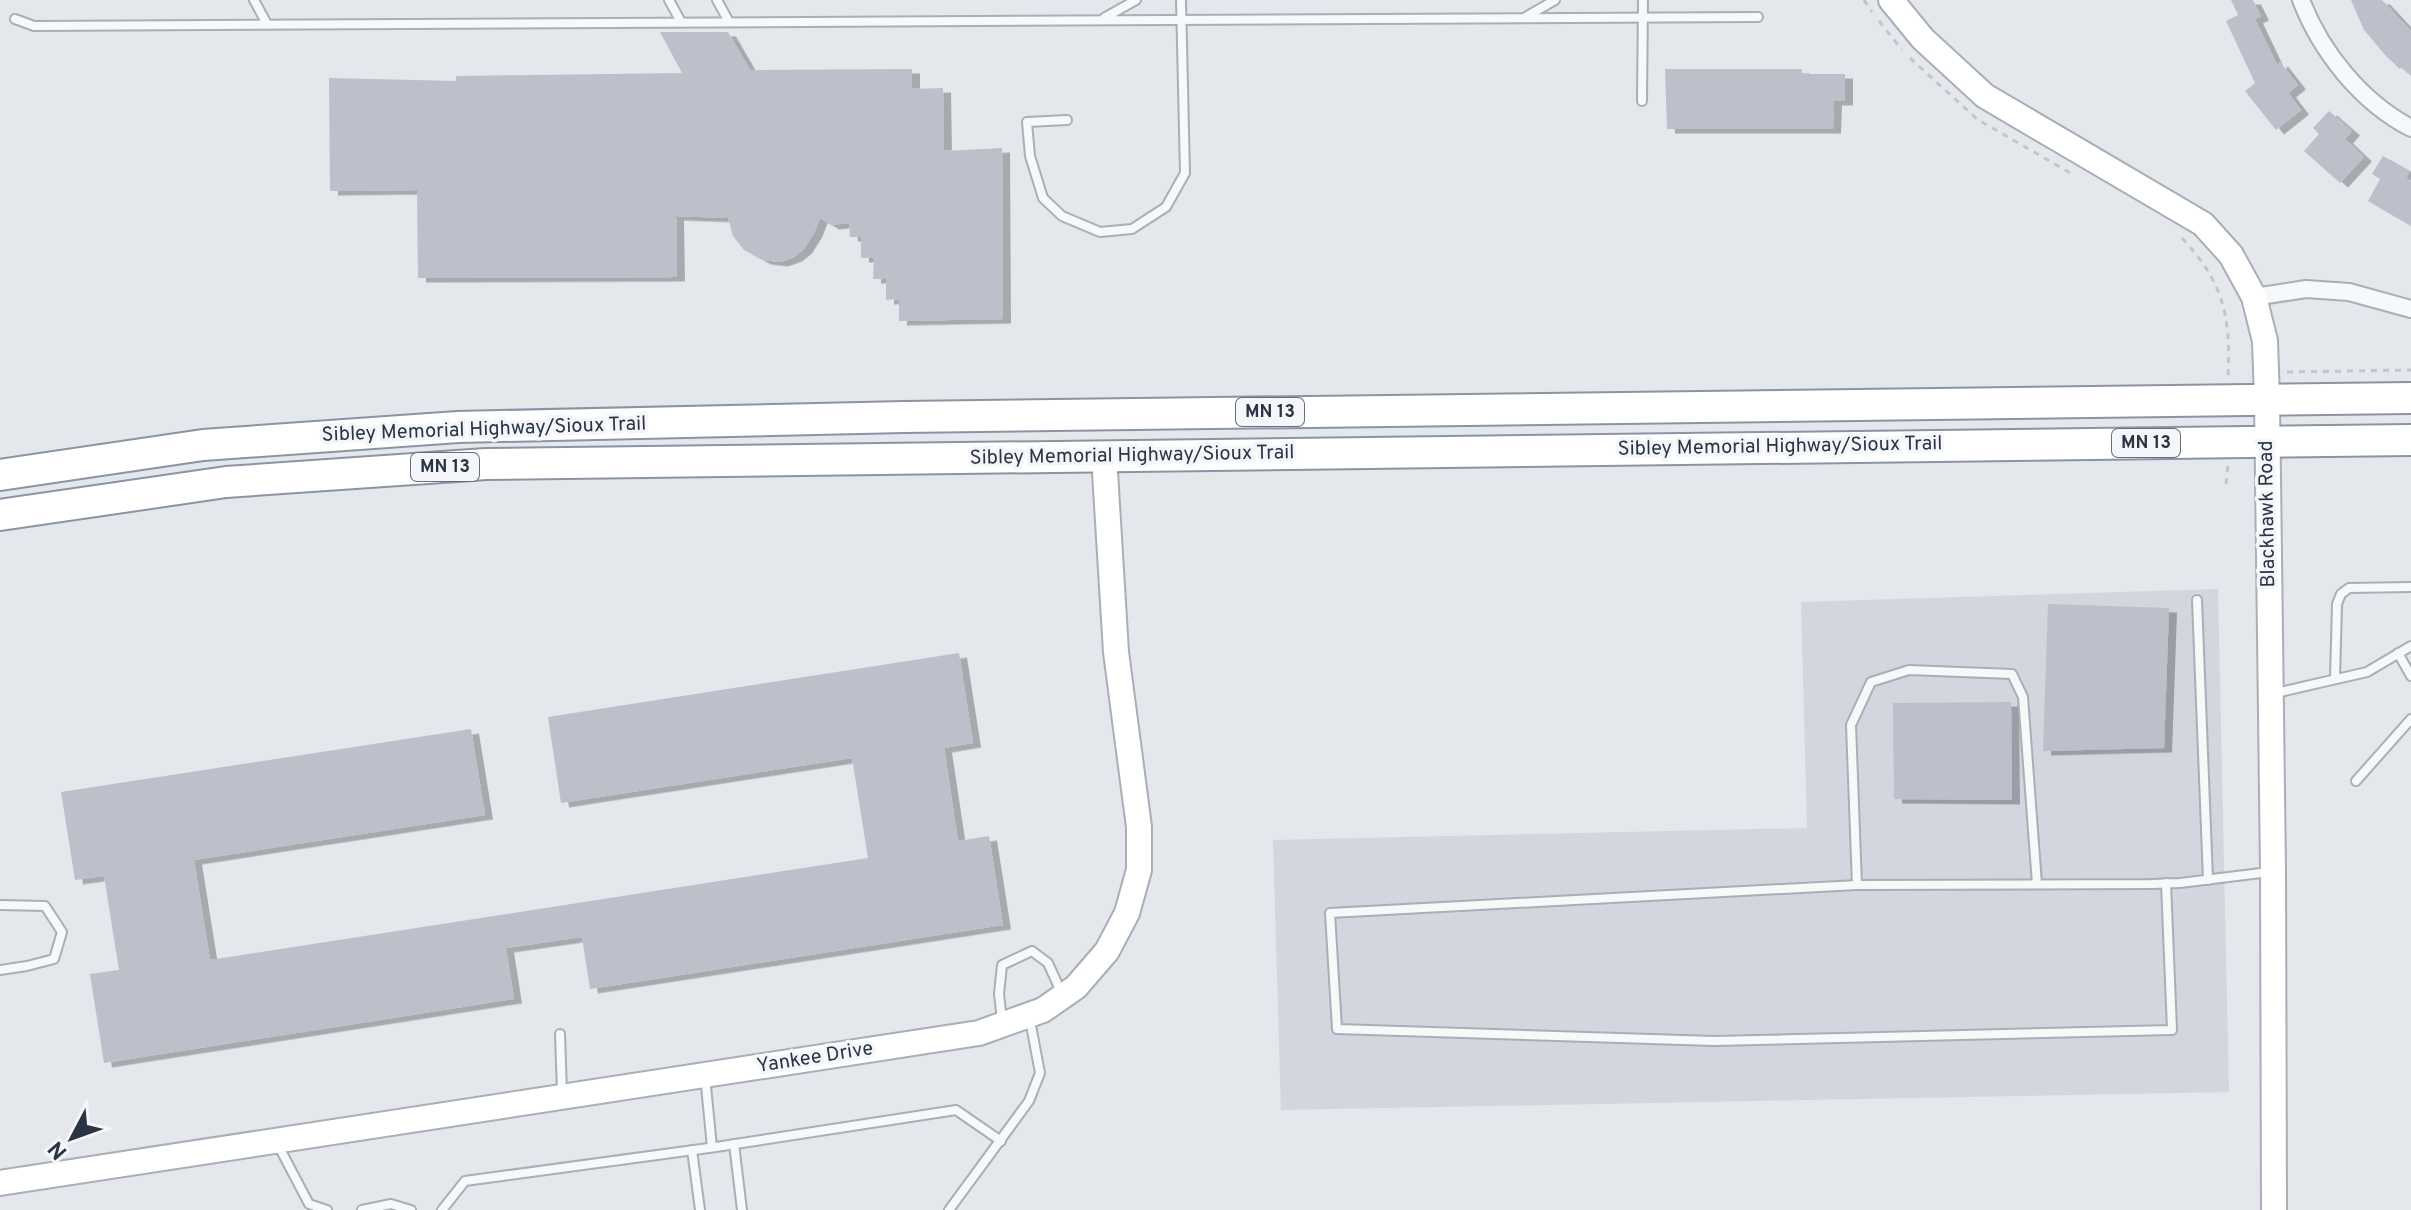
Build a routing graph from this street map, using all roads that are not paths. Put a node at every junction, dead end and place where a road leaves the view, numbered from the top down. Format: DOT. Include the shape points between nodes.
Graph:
graph roads {
  1 [pos="254,0"];
  2 [pos="669,0"];
  3 [pos="717,0"];
  4 [pos="1136,0"];
  5 [pos="1181,0"];
  6 [pos="1555,0"];
  7 [pos="1643,0"];
  8 [pos="1891,0"];
  9 [pos="2301,0"];
  10 [pos="1758,17"];
  11 [pos="1523,18"];
  12 [pos="1643,18"];
  13 [pos="15,19"];
  14 [pos="1100,20"];
  15 [pos="1181,20"];
  16 [pos="681,22"];
  17 [pos="729,22"];
  18 [pos="267,24"];
  19 [pos="1642,101"];
  20 [pos="1067,120"];
  21 [pos="2411,128"];
  22 [pos="2254,297"];
  23 [pos="2411,309"];
  24 [pos="2266,386"];
  25 [pos="2411,398"];
  26 [pos="2411,440"];
  27 [pos="2267,441"];
  28 [pos="1104,456"];
  29 [pos="0,475"];
  30 [pos="0,515"];
  31 [pos="2411,587"];
  32 [pos="2197,600"];
  33 [pos="2411,646"];
  34 [pos="2398,653"];
  35 [pos="2411,676"];
  36 [pos="2335,678"];
  37 [pos="2271,694"];
  38 [pos="2411,719"];
  39 [pos="2356,781"];
  40 [pos="2273,871"];
  41 [pos="2208,880"];
  42 [pos="2166,883"];
  43 [pos="2037,884"];
  44 [pos="1857,885"];
  45 [pos="0,905"];
  46 [pos="0,970"];
  47 [pos="1062,996"];
  48 [pos="1029,1015"];
  49 [pos="1003,1025"];
  50 [pos="560,1034"];
  51 [pos="705,1075"];
  52 [pos="562,1097"];
  53 [pos="276,1141"];
  54 [pos="1001,1141"];
  55 [pos="734,1144"];
  56 [pos="712,1147"];
  57 [pos="692,1150"];
  58 [pos="0,1183"];
  59 [pos="327,1210"];
  60 [pos="362,1210"];
  61 [pos="411,1210"];
  62 [pos="442,1210"];
  63 [pos="700,1210"];
  64 [pos="742,1210"];
  65 [pos="949,1210"];
  66 [pos="2274,1210"];
  1 -- 18 [label="lane"];
  2 -- 16 [label="lane"];
  3 -- 17 [label="lane"];
  4 -- 14 [label="lane"];
  5 -- 15 [label="lane"];
  6 -- 11 [label="lane"];
  7 -- 12 [label="lane"];
  8 -- 22 [label="street, Blackhawk Road" via="1923,39 1985,96 2203,224 2231,255"];
  9 -- 21 [label="street" via="2318,36 2350,79"];
  10 -- 12 [label="lane"];
  11 -- 12 [label="lane"];
  11 -- 15 [label="lane"];
  12 -- 19 [label="lane"];
  13 -- 18 [label="lane" via="34,26"];
  14 -- 15 [label="lane"];
  14 -- 17 [label="lane"];
  15 -- 20 [label="lane" via="1185,173 1166,207 1132,229 1100,232 1062,216 1043,198 1030,156 1027,122"];
  16 -- 17 [label="lane"];
  16 -- 18 [label="lane"];
  22 -- 23 [label="street" via="2306,289 2349,292"];
  22 -- 24 [label="street, Blackhawk Road" via="2265,341"];
  24 -- 25 [label="highway, MN 13"];
  24 -- 27 [label="street, Blackhawk Road"];
  24 -- 29 [label="highway, Sibley Memorial Highway/Sioux Trail / MN 13" via="2227,399 458,427 203,445"];
  26 -- 27 [label="highway, MN 13"];
  27 -- 28 [label="highway, Sibley Memorial Highway/Sioux Trail / MN 13"];
  27 -- 37 [label="street, Blackhawk Road"];
  28 -- 30 [label="highway, Sibley Memorial Highway/Sioux Trail / MN 13" via="486,464 226,482"];
  28 -- 47 [label="street, Yankee Drive" via="1116,652 1139,827 1139,870 1127,913 1107,951"];
  31 -- 36 [label="lane" via="2349,588 2341,594"];
  32 -- 41 [label="lane"];
  33 -- 34 [label="lane"];
  34 -- 35 [label="lane"];
  34 -- 36 [label="lane" via="2367,672"];
  36 -- 37 [label="lane"];
  37 -- 40 [label="street, Blackhawk Road"];
  38 -- 39 [label="lane"];
  40 -- 41 [label="lane"];
  40 -- 66 [label="street, Blackhawk Road"];
  41 -- 42 [label="lane"];
  42 -- 43 [label="lane"];
  42 -- 44 [label="lane" via="2172,1030 1714,1041 1337,1029 1330,913"];
  43 -- 44 [label="lane"];
  43 -- 44 [label="lane" via="2023,697 2012,674 1909,670 1871,682 1851,725"];
  45 -- 46 [label="lane" via="45,906 62,932 54,959"];
  47 -- 48 [label="street, Yankee Drive"];
  47 -- 49 [label="lane" via="1048,963 1032,951 1002,965"];
  48 -- 49 [label="street, Yankee Drive"];
  48 -- 54 [label="lane" via="1040,1073 1029,1101"];
  49 -- 51 [label="street, Yankee Drive"];
  50 -- 52 [label="lane"];
  51 -- 52 [label="street, Yankee Drive"];
  51 -- 56 [label="lane"];
  52 -- 53 [label="street, Yankee Drive"];
  53 -- 58 [label="street, Yankee Drive"];
  53 -- 59 [label="lane" via="309,1204"];
  54 -- 55 [label="lane" via="956,1110"];
  54 -- 65 [label="lane"];
  55 -- 56 [label="lane"];
  55 -- 64 [label="lane"];
  56 -- 57 [label="lane"];
  57 -- 62 [label="lane" via="465,1181"];
  57 -- 63 [label="lane"];
  60 -- 61 [label="lane" via="391,1204"];
}
